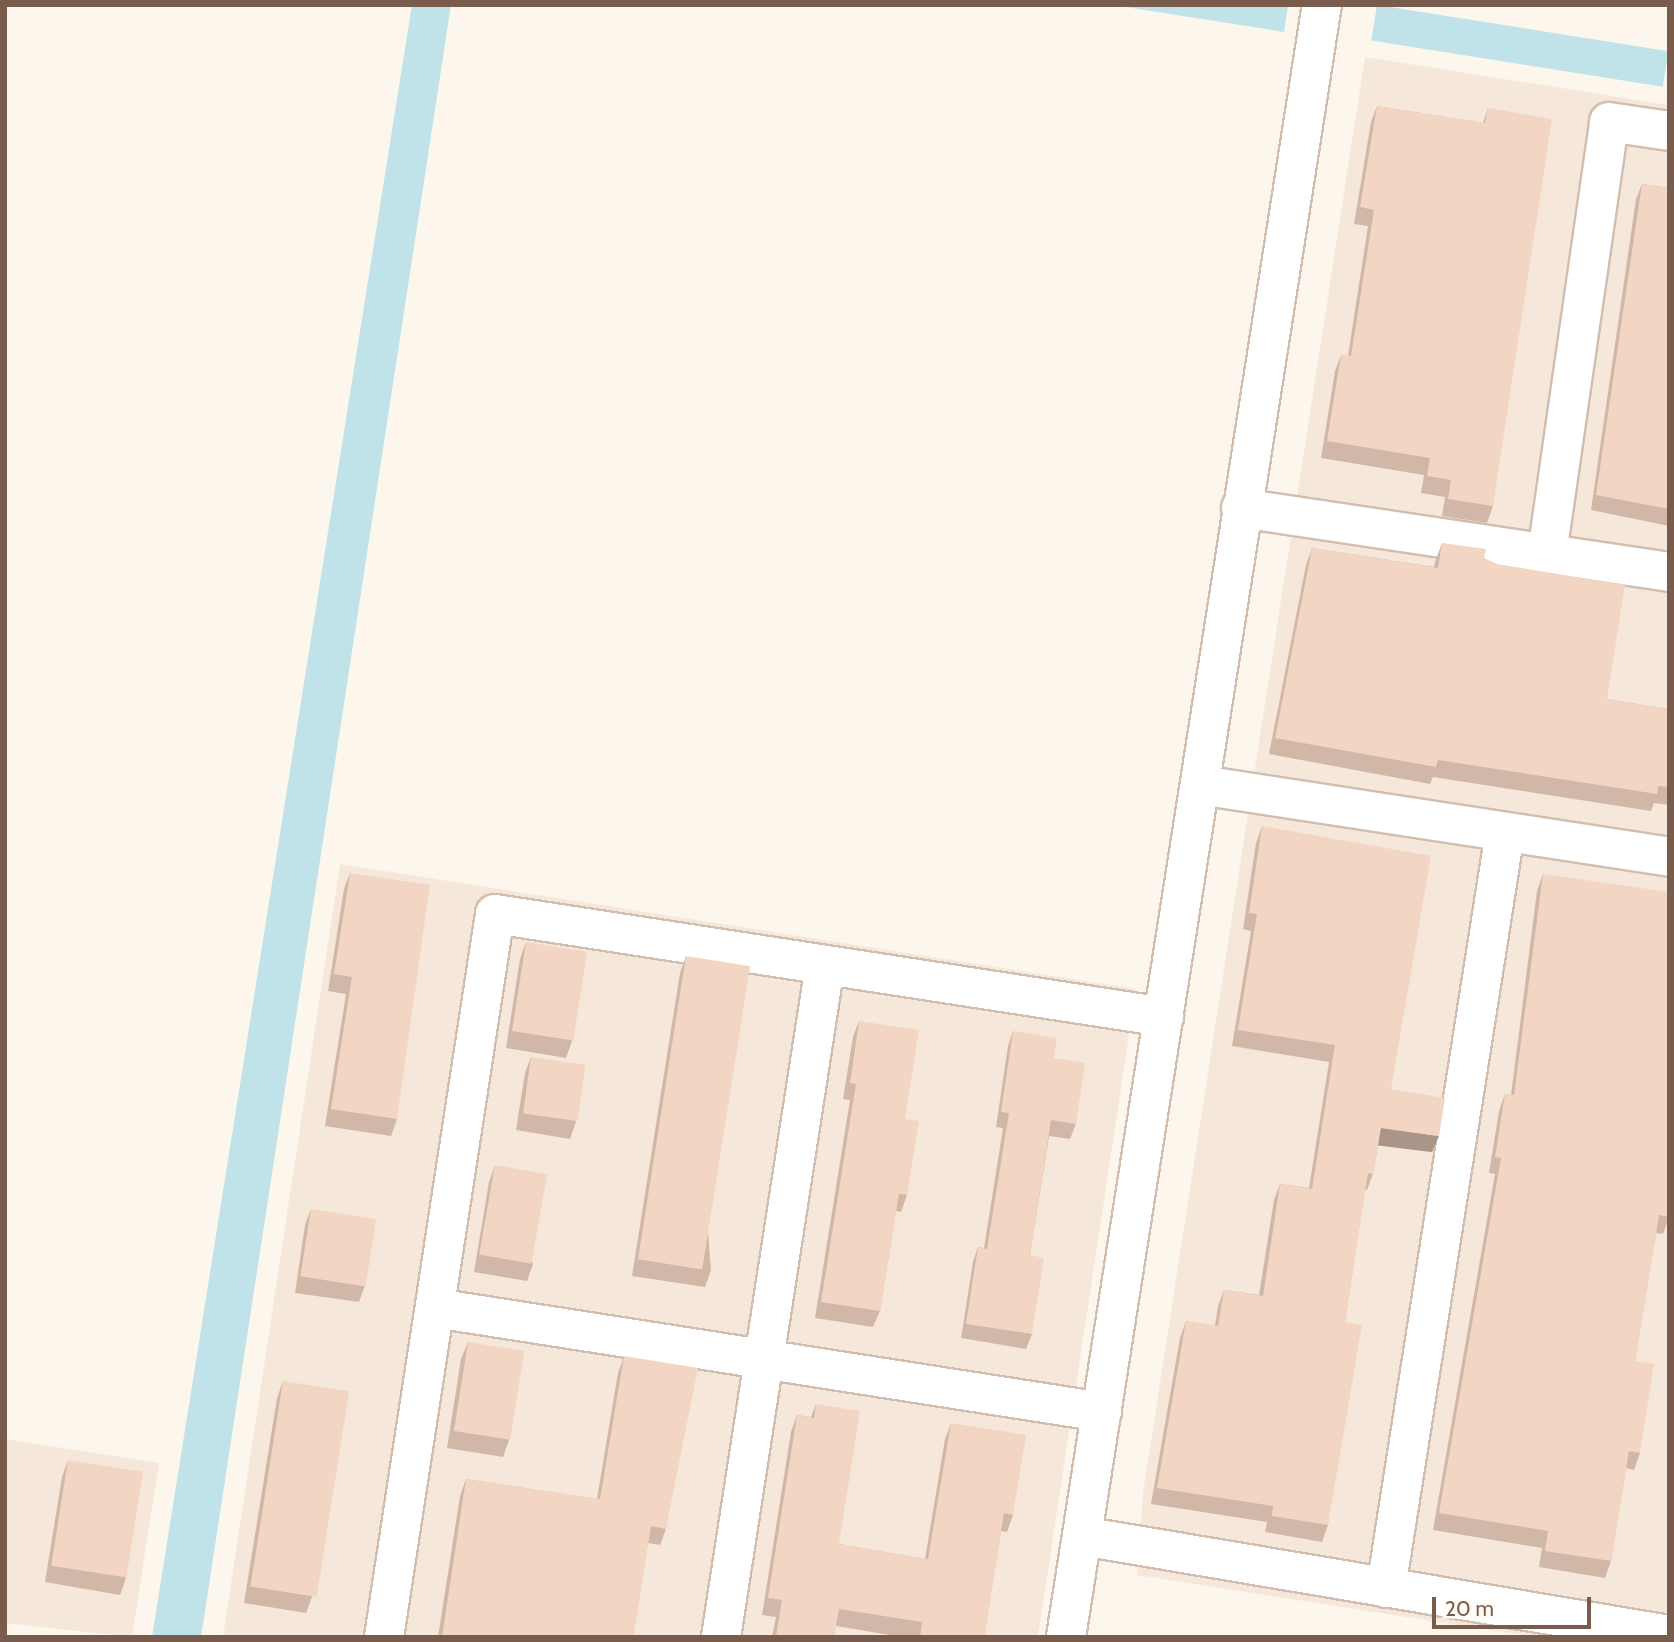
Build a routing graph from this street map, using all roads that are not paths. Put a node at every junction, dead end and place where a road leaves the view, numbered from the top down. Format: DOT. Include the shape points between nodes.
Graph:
graph roads {
  1 [pos="1322,5"];
  2 [pos="1669,131"];
  3 [pos="1241,508"];
  4 [pos="1547,554"];
  5 [pos="1669,572"];
  6 [pos="1200,785"];
  7 [pos="1505,832"];
  8 [pos="1669,857"];
  9 [pos="825,965"];
  10 [pos="1164,1017"];
  11 [pos="435,1308"];
  12 [pos="764,1359"];
  13 [pos="1102,1412"];
  14 [pos="1082,1536"];
  15 [pos="1386,1588"];
  16 [pos="1667,1625"];
  17 [pos="384,1637"];
  18 [pos="721,1637"];
  19 [pos="1066,1637"];
  1 -- 3 [label="street"];
  2 -- 4 [label="street" via="1609,121"];
  3 -- 4 [label="street"];
  3 -- 6 [label="street"];
  4 -- 5 [label="street"];
  6 -- 7 [label="street"];
  6 -- 10 [label="street"];
  7 -- 8 [label="street"];
  7 -- 15 [label="street"];
  9 -- 10 [label="street"];
  9 -- 11 [label="street" via="495,914"];
  9 -- 12 [label="street"];
  10 -- 13 [label="street"];
  11 -- 12 [label="street"];
  11 -- 17 [label="street"];
  12 -- 13 [label="street"];
  12 -- 18 [label="street"];
  13 -- 14 [label="street"];
  14 -- 15 [label="street"];
  14 -- 19 [label="street"];
  15 -- 16 [label="street"];
}
